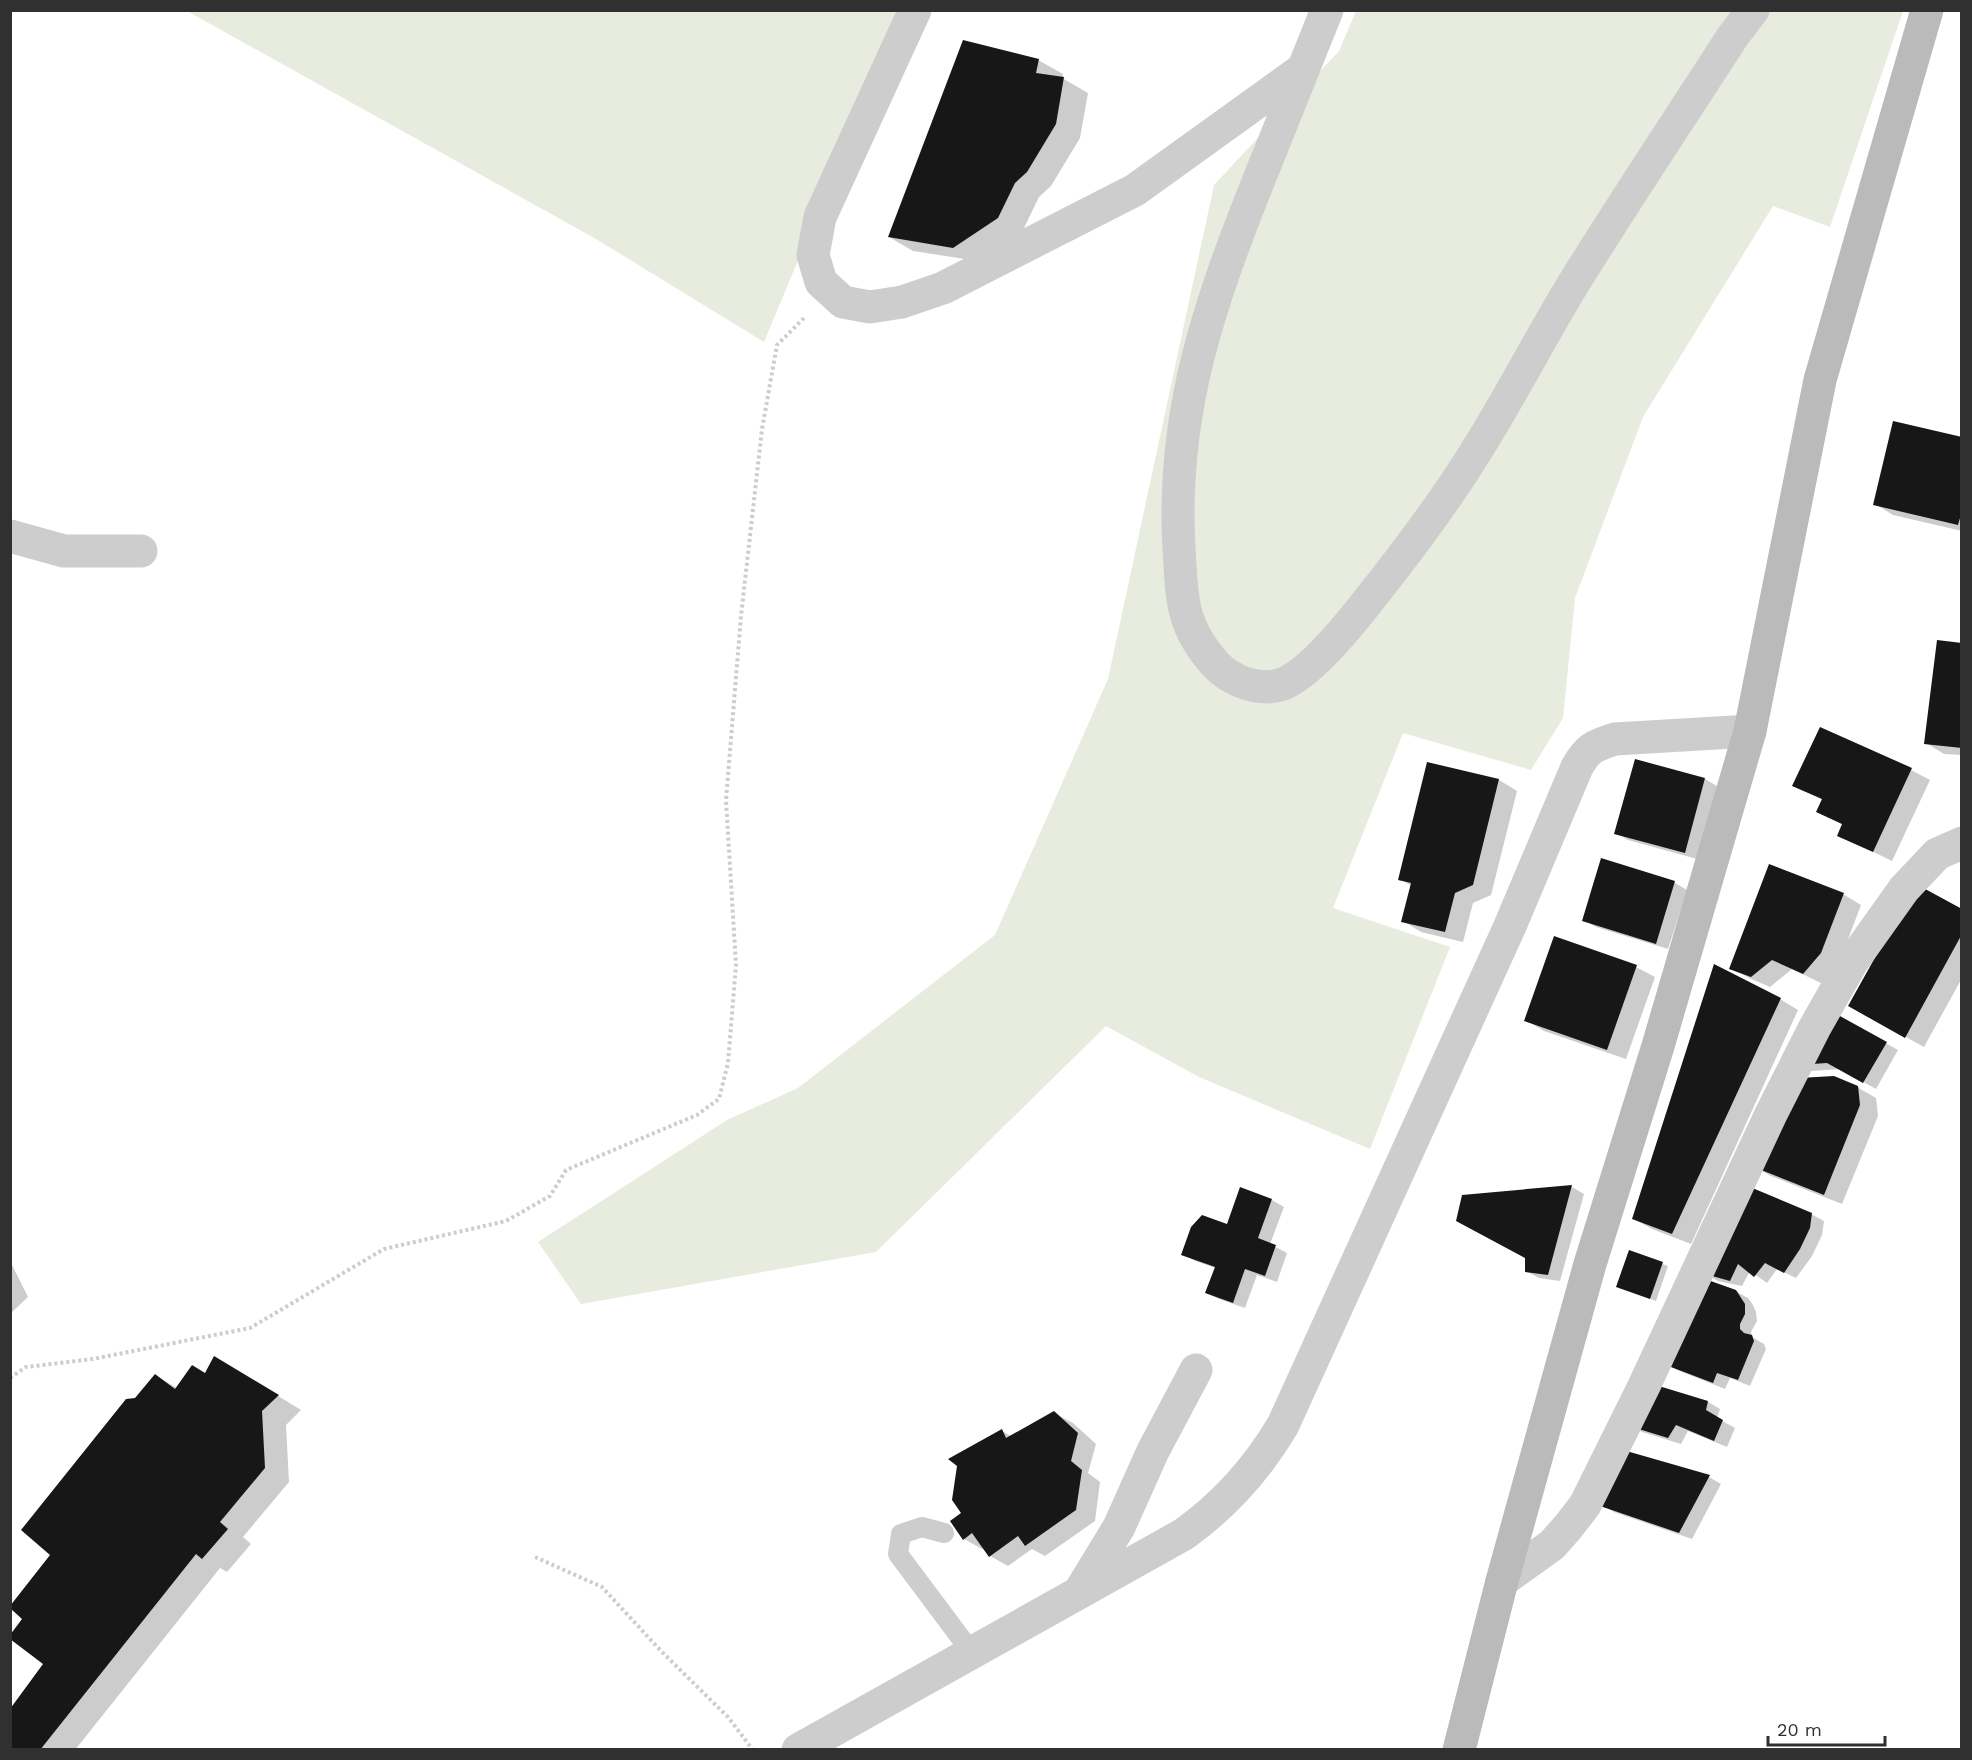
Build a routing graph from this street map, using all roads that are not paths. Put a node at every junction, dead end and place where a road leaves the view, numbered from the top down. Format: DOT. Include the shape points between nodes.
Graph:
graph roads {
  1 [pos="915,10"];
  2 [pos="1327,10"];
  3 [pos="1753,10"];
  4 [pos="1927,10"];
  5 [pos="1303,69"];
  6 [pos="10,536"];
  7 [pos="141,551"];
  8 [pos="1750,731"];
  9 [pos="1962,843"];
  10 [pos="1196,1370"];
  11 [pos="944,1533"];
  12 [pos="1502,1581"];
  13 [pos="1078,1594"];
  14 [pos="972,1653"];
  15 [pos="798,1749"];
  16 [pos="1460,1749"];
  1 -- 5 [label="street" via="820,217 813,255 821,282 843,302 870,307 902,302 943,288 1135,190"];
  2 -- 5 [label="street"];
  3 -- 5 [label="street" via="1579,276 1477,450 1415,542 1350,624 1308,666 1287,682 1267,688 1247,684 1221,671 1189,628 1182,602 1177,521 1180,447 1192,374 1211,305"];
  4 -- 8 [label="main road" via="1820,380"];
  6 -- 7 [label="street" via="64,551"];
  8 -- 12 [label="main road" via="1590,1264"];
  8 -- 13 [label="street" via="1615,739 1585,753 1283,1425 1266,1454 1204,1520"];
  9 -- 12 [label="street" via="1937,854 1921,869 1852,962 1771,1114 1585,1505 1552,1545"];
  10 -- 13 [label="street" via="1119,1527"];
  11 -- 14 [label="lane" via="922,1527 901,1534 898,1554"];
  12 -- 16 [label="main road"];
  13 -- 14 [label="street"];
  14 -- 15 [label="street"];
}
